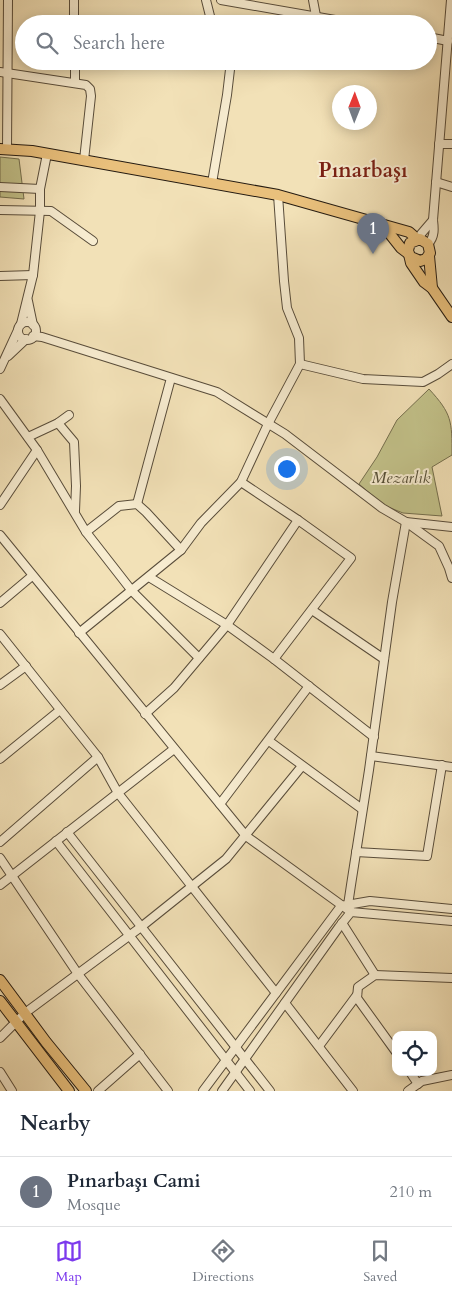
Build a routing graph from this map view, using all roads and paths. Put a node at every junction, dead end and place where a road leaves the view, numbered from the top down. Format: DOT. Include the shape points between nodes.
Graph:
graph roads {
  1 [pos="8,0"];
  2 [pos="74,0"];
  3 [pos="206,0"];
  4 [pos="221,0"];
  5 [pos="313,0"];
  6 [pos="451,0"];
  7 [pos="74,15"];
  8 [pos="210,15"];
  9 [pos="310,15"];
  10 [pos="316,15"];
  11 [pos="437,39"];
  12 [pos="448,41"];
  13 [pos="75,70"];
  14 [pos="229,70"];
  15 [pos="0,72"];
  16 [pos="9,74"];
  17 [pos="75,84"];
  18 [pos="439,144"];
  19 [pos="452,144"];
  20 [pos="4,149"];
  21 [pos="47,154"];
  22 [pos="84,160"];
  23 [pos="436,182"];
  24 [pos="212,183"];
  25 [pos="0,187"];
  26 [pos="452,187"];
  27 [pos="40,189"];
  28 [pos="278,195"];
  29 [pos="0,210"];
  30 [pos="40,211"];
  31 [pos="382,224"];
  32 [pos="92,241"];
  33 [pos="422,241"];
  34 [pos="410,256"];
  35 [pos="428,256"];
  36 [pos="33,275"];
  37 [pos="0,276"];
  38 [pos="432,288"];
  39 [pos="28,299"];
  40 [pos="452,317"];
  41 [pos="33,325"];
  42 [pos="19,327"];
  43 [pos="29,338"];
  44 [pos="5,359"];
  45 [pos="300,364"];
  46 [pos="452,364"];
  47 [pos="0,370"];
  48 [pos="171,378"];
  49 [pos="0,399"];
  50 [pos="70,415"];
  51 [pos="58,423"];
  52 [pos="268,424"];
  53 [pos="28,438"];
  54 [pos="37,450"];
  55 [pos="241,482"];
  56 [pos="137,504"];
  57 [pos="0,505"];
  58 [pos="75,512"];
  59 [pos="298,520"];
  60 [pos="406,522"];
  61 [pos="452,528"];
  62 [pos="86,532"];
  63 [pos="0,535"];
  64 [pos="180,550"];
  65 [pos="32,576"];
  66 [pos="149,577"];
  67 [pos="452,578"];
  68 [pos="132,591"];
  69 [pos="0,603"];
  70 [pos="312,610"];
  71 [pos="227,625"];
  72 [pos="79,633"];
  73 [pos="0,634"];
  74 [pos="199,658"];
  75 [pos="274,659"];
  76 [pos="384,659"];
  77 [pos="26,666"];
  78 [pos="0,685"];
  79 [pos="309,686"];
  80 [pos="60,710"];
  81 [pos="145,714"];
  82 [pos="374,737"];
  83 [pos="269,741"];
  84 [pos="174,749"];
  85 [pos="371,756"];
  86 [pos="98,757"];
  87 [pos="0,759"];
  88 [pos="442,765"];
  89 [pos="302,766"];
  90 [pos="452,767"];
  91 [pos="118,793"];
  92 [pos="220,804"];
  93 [pos="362,810"];
  94 [pos="67,832"];
  95 [pos="246,836"];
  96 [pos="56,840"];
  97 [pos="0,842"];
  98 [pos="356,852"];
  99 [pos="0,858"];
  100 [pos="12,876"];
  101 [pos="0,885"];
  102 [pos="192,887"];
  103 [pos="347,908"];
  104 [pos="452,909"];
  105 [pos="452,921"];
  106 [pos="342,923"];
  107 [pos="141,927"];
  108 [pos="129,936"];
  109 [pos="78,974"];
  110 [pos="375,975"];
  111 [pos="452,978"];
  112 [pos="0,980"];
  113 [pos="276,993"];
  114 [pos="358,995"];
  115 [pos="0,1001"];
  116 [pos="285,1003"];
  117 [pos="25,1013"];
  118 [pos="16,1022"];
  119 [pos="0,1038"];
  120 [pos="319,1046"];
  121 [pos="392,1046"];
  122 [pos="236,1047"];
  123 [pos="140,1054"];
  124 [pos="246,1059"];
  125 [pos="226,1061"];
  126 [pos="0,1072"];
  127 [pos="236,1072"];
  128 [pos="452,1075"];
  129 [pos="413,1076"];
  130 [pos="418,1084"];
  131 [pos="12,1091"];
  132 [pos="69,1091"];
  133 [pos="86,1091"];
  134 [pos="98,1091"];
  135 [pos="168,1091"];
  136 [pos="203,1091"];
  137 [pos="222,1091"];
  138 [pos="250,1091"];
  139 [pos="270,1091"];
  140 [pos="353,1091"];
  141 [pos="408,1091"];
  1 -- 16 [label="street"];
  2 -- 7 [label="street"];
  3 -- 8 [label="street"];
  4 -- 9 [label="street"];
  5 -- 10 [label="street"];
  6 -- 12 [label="street"];
  11 -- 12 [label="street"];
  12 -- 18 [label="street"];
  13 -- 17 [label="street"];
  14 -- 24 [label="street"];
  15 -- 16 [label="street"];
  16 -- 17 [label="street"];
  16 -- 20 [label="street"];
  17 -- 22 [label="street" via="86,85 91,96"];
  18 -- 19 [label="street"];
  18 -- 23 [label="street"];
  20 -- 21 [label="main road"];
  21 -- 22 [label="main road"];
  21 -- 27 [label="street"];
  22 -- 24 [label="main road"];
  23 -- 26 [label="street"];
  23 -- 33 [label="street" via="434,230"];
  24 -- 28 [label="main road"];
  25 -- 27 [label="street"];
  27 -- 30 [label="street"];
  28 -- 31 [label="main road"];
  28 -- 45 [label="street" via="287,308 299,338"];
  29 -- 30 [label="street"];
  30 -- 32 [label="street" via="51,211"];
  30 -- 36 [label="street"];
  31 -- 33 [label="main road" via="409,232"];
  31 -- 34 [label="main road"];
  33 -- 34 [label="main road" via="410,243"];
  33 -- 35 [label="main road" via="430,250"];
  34 -- 35 [label="main road" via="420,261"];
  34 -- 38 [label="main road" via="418,274"];
  35 -- 38 [label="main road"];
  36 -- 37 [label="street"];
  36 -- 39 [label="street"];
  38 -- 40 [label="main road"];
  39 -- 41 [label="street"];
  39 -- 42 [label="street"];
  41 -- 42 [label="street" via="27,322"];
  41 -- 43 [label="street" via="35,330"];
  42 -- 43 [label="street" via="19,336"];
  42 -- 44 [label="street"];
  43 -- 44 [label="street"];
  43 -- 48 [label="street" via="42,337"];
  44 -- 47 [label="street"];
  45 -- 46 [label="street" via="363,379 423,382"];
  45 -- 52 [label="street"];
  48 -- 52 [label="street" via="218,392"];
  48 -- 56 [label="street"];
  49 -- 53 [label="street"];
  50 -- 51 [label="street"];
  51 -- 53 [label="street"];
  51 -- 58 [label="street" via="74,442"];
  52 -- 55 [label="street"];
  52 -- 60 [label="street"];
  53 -- 54 [label="street"];
  54 -- 57 [label="street"];
  54 -- 58 [label="street"];
  55 -- 59 [label="street"];
  55 -- 64 [label="street"];
  56 -- 62 [label="street" via="119,506"];
  56 -- 64 [label="street"];
  58 -- 62 [label="street"];
  59 -- 70 [label="street" via="351,558"];
  59 -- 71 [label="street"];
  60 -- 61 [label="street"];
  60 -- 67 [label="street" via="439,546"];
  60 -- 76 [label="street"];
  62 -- 68 [label="street"];
  63 -- 65 [label="street"];
  64 -- 66 [label="street"];
  65 -- 69 [label="street"];
  65 -- 72 [label="street"];
  66 -- 68 [label="street"];
  66 -- 71 [label="street"];
  68 -- 72 [label="street"];
  68 -- 74 [label="street"];
  70 -- 75 [label="street"];
  70 -- 76 [label="street"];
  71 -- 74 [label="street"];
  71 -- 75 [label="street"];
  72 -- 81 [label="street"];
  73 -- 77 [label="street"];
  74 -- 81 [label="street" via="174,688"];
  75 -- 79 [label="street"];
  76 -- 82 [label="street"];
  77 -- 78 [label="street"];
  77 -- 80 [label="street"];
  79 -- 82 [label="street"];
  79 -- 83 [label="street"];
  80 -- 86 [label="street"];
  80 -- 87 [label="street"];
  81 -- 84 [label="street"];
  82 -- 85 [label="street"];
  83 -- 89 [label="street"];
  83 -- 92 [label="street"];
  84 -- 91 [label="street"];
  84 -- 92 [label="street"];
  85 -- 88 [label="street"];
  85 -- 93 [label="street"];
  86 -- 91 [label="street"];
  86 -- 97 [label="street"];
  88 -- 90 [label="street"];
  88 -- 98 [label="street" via="427,856"];
  89 -- 93 [label="street"];
  89 -- 95 [label="street"];
  91 -- 94 [label="street"];
  91 -- 102 [label="street"];
  92 -- 95 [label="street"];
  93 -- 98 [label="street"];
  94 -- 96 [label="street"];
  94 -- 107 [label="street"];
  95 -- 102 [label="street" via="226,859"];
  95 -- 103 [label="street"];
  96 -- 100 [label="street"];
  96 -- 108 [label="street"];
  98 -- 103 [label="street"];
  99 -- 100 [label="street"];
  100 -- 101 [label="street"];
  100 -- 109 [label="street"];
  102 -- 107 [label="street"];
  102 -- 113 [label="street"];
  103 -- 104 [label="street" via="370,901"];
  103 -- 105 [label="street"];
  103 -- 106 [label="street"];
  103 -- 113 [label="street"];
  106 -- 110 [label="street"];
  106 -- 116 [label="street"];
  107 -- 108 [label="street"];
  107 -- 122 [label="street"];
  108 -- 109 [label="street"];
  108 -- 125 [label="street"];
  109 -- 117 [label="street"];
  109 -- 123 [label="street"];
  110 -- 111 [label="street"];
  110 -- 114 [label="street" via="358,987"];
  112 -- 117 [label="main road"];
  113 -- 122 [label="street"];
  114 -- 120 [label="street"];
  114 -- 121 [label="street"];
  115 -- 118 [label="main road"];
  116 -- 120 [label="street"];
  116 -- 124 [label="street"];
  117 -- 118 [label="street"];
  117 -- 133 [label="main road"];
  118 -- 119 [label="street"];
  118 -- 132 [label="main road"];
  120 -- 140 [label="street"];
  122 -- 124 [label="street"];
  122 -- 125 [label="street"];
  123 -- 134 [label="street"];
  123 -- 135 [label="street"];
  124 -- 127 [label="street"];
  124 -- 139 [label="street"];
  125 -- 127 [label="street"];
  125 -- 136 [label="street"];
  126 -- 131 [label="street"];
  127 -- 137 [label="street"];
  127 -- 138 [label="street"];
  128 -- 130 [label="street"];
  129 -- 130 [label="street"];
  130 -- 141 [label="street"];
}
